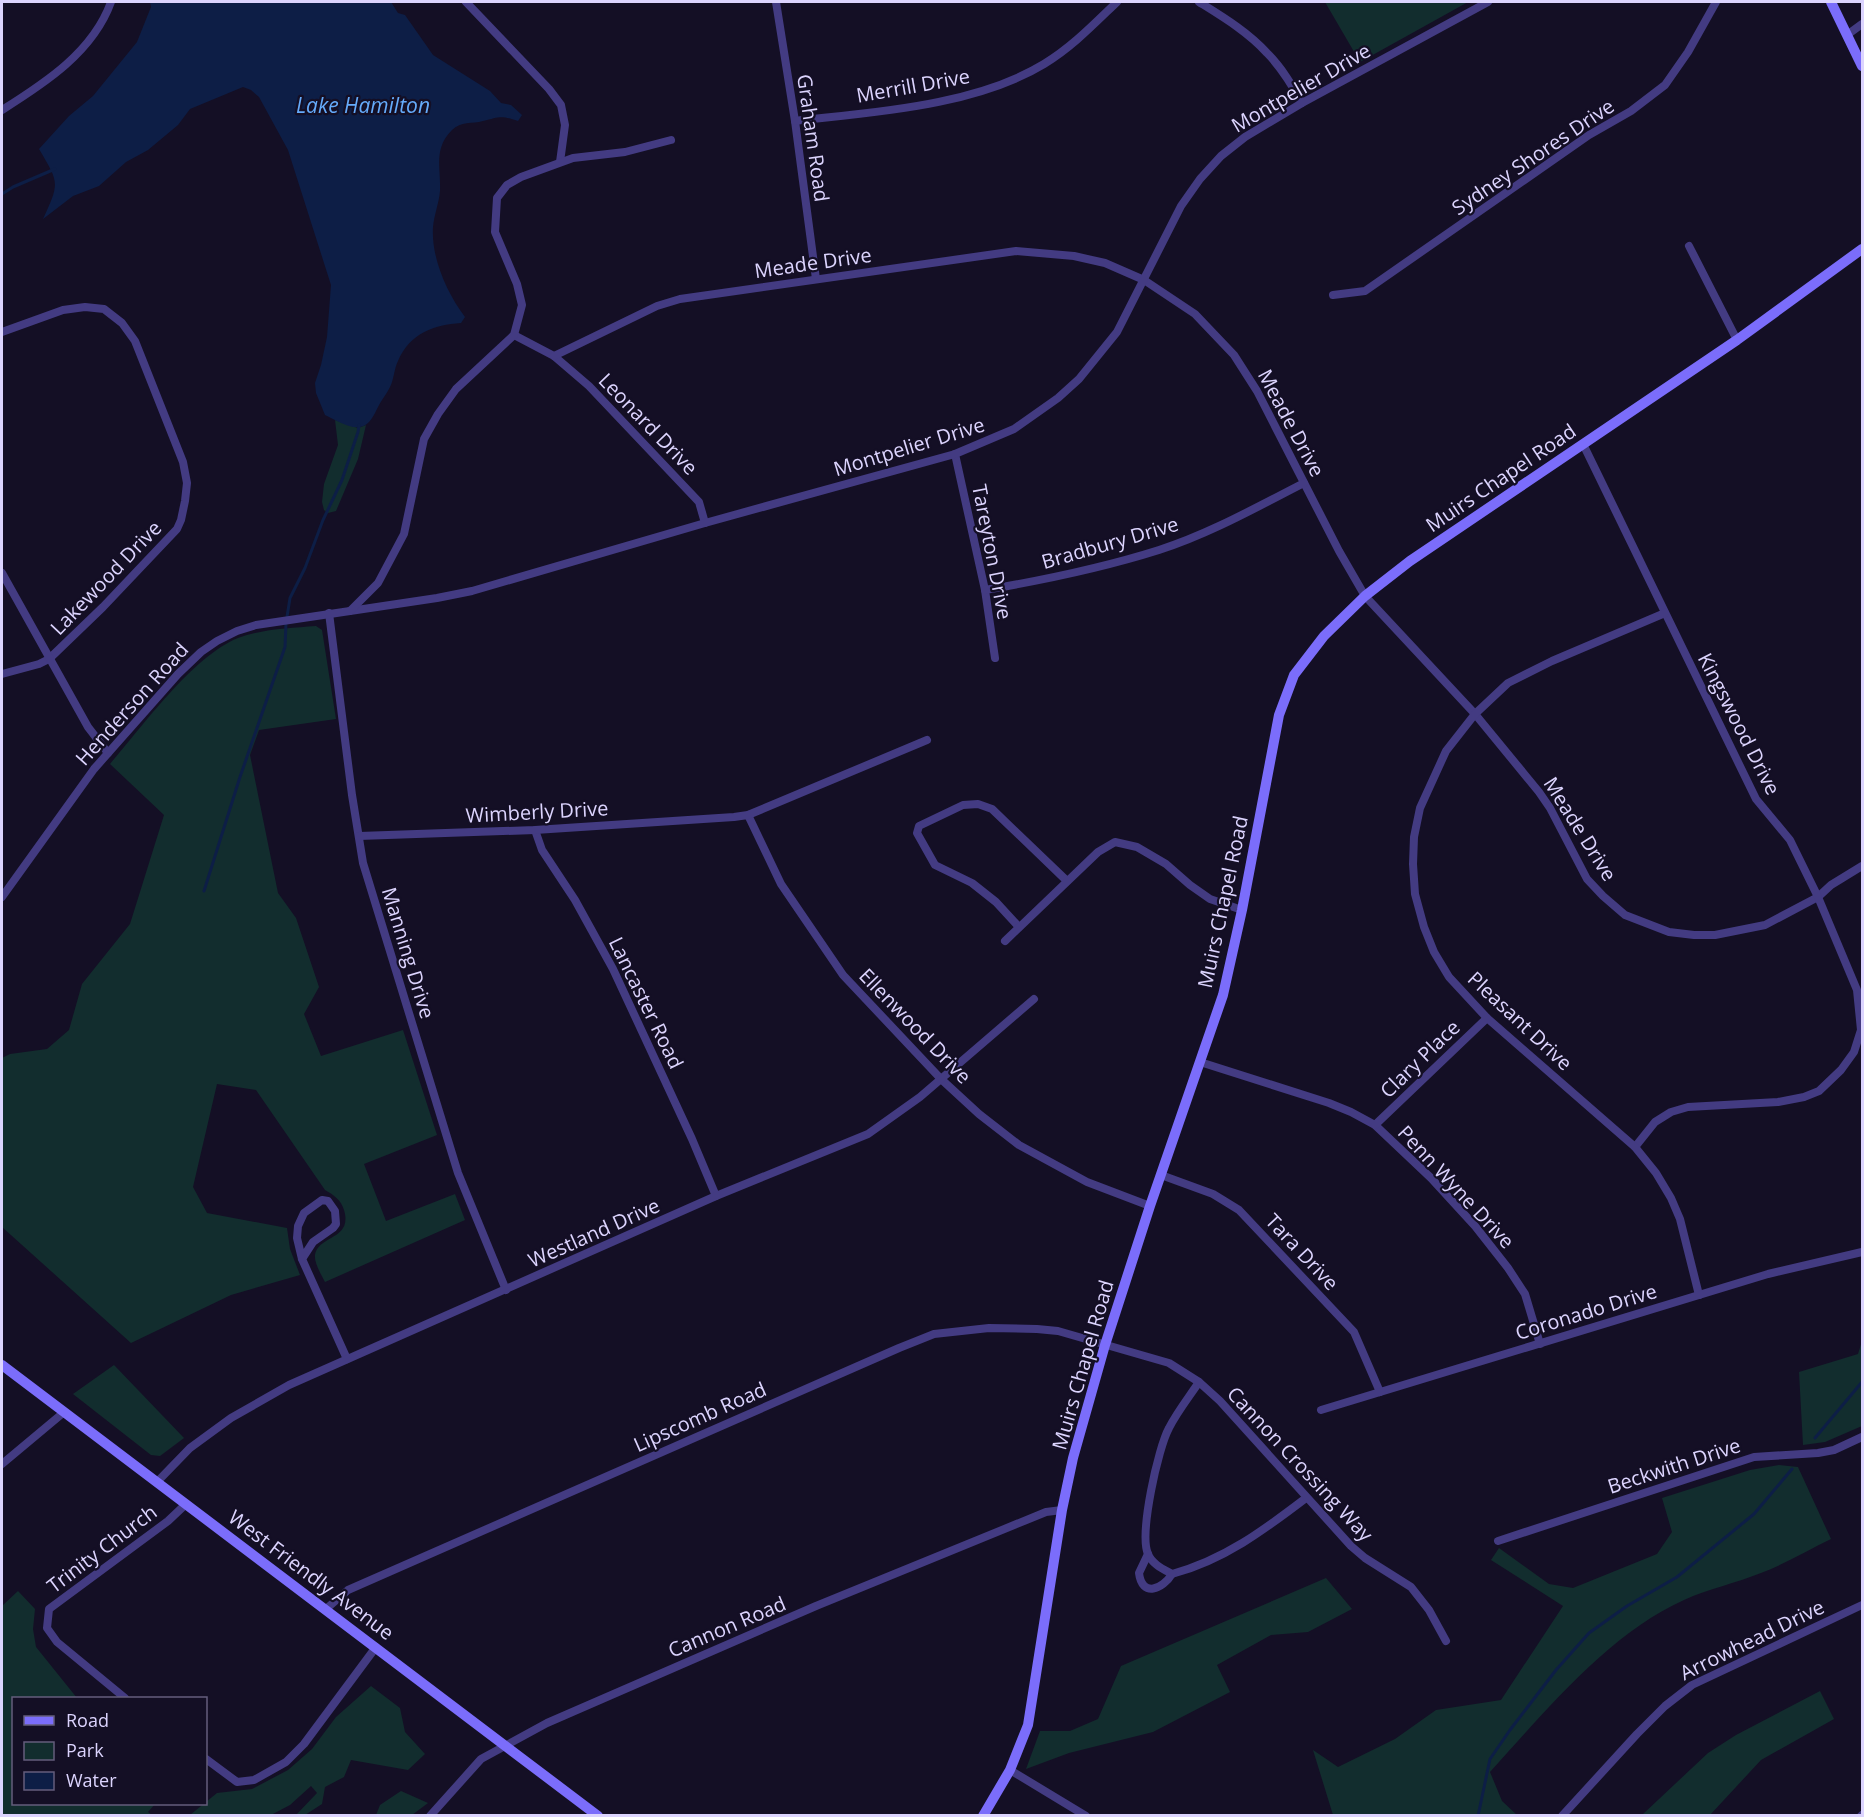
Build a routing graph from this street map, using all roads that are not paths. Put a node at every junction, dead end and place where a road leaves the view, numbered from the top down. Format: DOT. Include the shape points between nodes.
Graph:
graph roads {
  1 [pos="111,2"];
  2 [pos="466,2"];
  3 [pos="776,2"];
  4 [pos="1117,2"];
  5 [pos="1199,2"];
  6 [pos="1488,2"];
  7 [pos="1716,2"];
  8 [pos="1831,2"];
  9 [pos="1863,24"];
  10 [pos="1847,35"];
  11 [pos="1863,66"];
  12 [pos="1302,103"];
  13 [pos="2,110"];
  14 [pos="795,121"];
  15 [pos="671,140"];
  16 [pos="560,162"];
  17 [pos="1689,246"];
  18 [pos="1863,249"];
  19 [pos="816,279"];
  20 [pos="1144,280"];
  21 [pos="1333,296"];
  22 [pos="2,332"];
  23 [pos="514,334"];
  24 [pos="1737,340"];
  25 [pos="554,356"];
  26 [pos="1583,444"];
  27 [pos="956,454"];
  28 [pos="1304,483"];
  29 [pos="705,523"];
  30 [pos="2,573"];
  31 [pos="985,590"];
  32 [pos="1365,596"];
  33 [pos="350,611"];
  34 [pos="328,614"];
  35 [pos="1665,614"];
  36 [pos="995,658"];
  37 [pos="49,659"];
  38 [pos="2,674"];
  39 [pos="1476,714"];
  40 [pos="927,740"];
  41 [pos="108,753"];
  42 [pos="748,815"];
  43 [pos="535,830"];
  44 [pos="359,836"];
  45 [pos="1863,866"];
  46 [pos="1067,881"];
  47 [pos="2,897"];
  48 [pos="1818,897"];
  49 [pos="1242,910"];
  50 [pos="1019,927"];
  51 [pos="1005,941"];
  52 [pos="1034,999"];
  53 [pos="1487,1018"];
  54 [pos="1862,1030"];
  55 [pos="1200,1062"];
  56 [pos="941,1079"];
  57 [pos="1375,1125"];
  58 [pos="1635,1147"];
  59 [pos="1161,1175"];
  60 [pos="716,1196"];
  61 [pos="1150,1206"];
  62 [pos="1863,1252"];
  63 [pos="302,1259"];
  64 [pos="506,1290"];
  65 [pos="1699,1295"];
  66 [pos="1540,1344"];
  67 [pos="1105,1345"];
  68 [pos="347,1359"];
  69 [pos="2,1365"];
  70 [pos="1199,1382"];
  71 [pos="1380,1392"];
  72 [pos="1321,1410"];
  73 [pos="63,1413"];
  74 [pos="1863,1437"];
  75 [pos="2,1464"];
  76 [pos="157,1482"];
  77 [pos="1306,1498"];
  78 [pos="186,1503"];
  79 [pos="1062,1510"];
  80 [pos="1498,1541"];
  81 [pos="1148,1554"];
  82 [pos="1172,1574"];
  83 [pos="1862,1606"];
  84 [pos="326,1609"];
  85 [pos="1446,1641"];
  86 [pos="376,1647"];
  87 [pos="124,1697"];
  88 [pos="507,1746"];
  89 [pos="207,1760"];
  90 [pos="1010,1770"];
  91 [pos="430,1815"];
  92 [pos="597,1815"];
  93 [pos="983,1815"];
  94 [pos="1086,1815"];
  95 [pos="1562,1815"];
  1 -- 13 [label="street" via="78,54"];
  2 -- 16 [label="street" via="561,105 565,125"];
  3 -- 14 [label="street, Graham Road"];
  4 -- 14 [label="street, Merrill Drive" via="1070,46 1011,80 939,102"];
  5 -- 12 [label="street" via="1267,52"];
  6 -- 12 [label="street, Montpelier Drive"];
  7 -- 21 [label="street, Sydney Shores Drive" via="1665,85 1365,291"];
  8 -- 10 [label="main road"];
  9 -- 10 [label="street"];
  10 -- 11 [label="main road"];
  12 -- 20 [label="street, Montpelier Drive" via="1245,137 1200,179 1181,206"];
  14 -- 19 [label="street, Graham Road"];
  15 -- 16 [label="street"];
  16 -- 23 [label="street" via="521,177 507,185 497,198 495,231 522,305"];
  17 -- 24 [label="street"];
  18 -- 24 [label="main road, Muirs Chapel Road"];
  19 -- 20 [label="street, Meade Drive" via="1016,251 1074,255 1106,263"];
  19 -- 25 [label="street, Meade Drive" via="680,299 657,306"];
  20 -- 27 [label="street, Montpelier Drive" via="1117,332 1080,379 1014,429"];
  20 -- 28 [label="street, Meade Drive" via="1195,314 1234,355"];
  22 -- 37 [label="street, Lakewood Drive" via="63,310 85,307 104,309 122,323 135,341 183,462 187,483 177,529"];
  23 -- 25 [label="street"];
  23 -- 33 [label="street" via="456,389 438,414 424,439 404,534 378,584"];
  24 -- 26 [label="main road, Muirs Chapel Road"];
  25 -- 29 [label="street, Leonard Drive" via="589,386 684,485 699,502"];
  26 -- 32 [label="main road, Muirs Chapel Road"];
  26 -- 35 [label="street, Kingswood Drive"];
  27 -- 29 [label="street, Montpelier Drive"];
  27 -- 31 [label="street, Tareyton Drive"];
  28 -- 31 [label="street, Bradbury Drive" via="1160,549 1068,575"];
  28 -- 32 [label="street, Meade Drive"];
  29 -- 33 [label="street, Montpelier Drive" via="472,591"];
  30 -- 37 [label="street"];
  31 -- 36 [label="street, Tareyton Drive"];
  32 -- 39 [label="street, Meade Drive"];
  32 -- 49 [label="main road, Muirs Chapel Road" via="1307,657 1285,697"];
  33 -- 34 [label="street, Henderson Road"];
  34 -- 41 [label="street, Henderson Road" via="256,625 217,641 178,674"];
  34 -- 44 [label="street, Manning Drive"];
  35 -- 39 [label="street, Pleasant Drive" via="1508,683"];
  35 -- 48 [label="street, Kingswood Drive" via="1756,799 1790,840"];
  37 -- 38 [label="street, Lakewood Drive"];
  37 -- 41 [label="street" via="88,727"];
  39 -- 48 [label="street, Meade Drive" via="1550,808 1587,879 1625,915 1669,932 1715,935 1765,925"];
  39 -- 53 [label="street, Pleasant Drive" via="1446,751 1420,808 1413,864 1415,894 1434,952 1449,977"];
  40 -- 42 [label="street"];
  41 -- 47 [label="street, Henderson Road"];
  42 -- 43 [label="street, Wimberly Drive"];
  42 -- 56 [label="street, Ellenwood Drive" via="781,884 843,975"];
  43 -- 44 [label="street, Wimberly Drive"];
  43 -- 60 [label="street, Lancaster Road" via="542,850 613,969"];
  44 -- 64 [label="street, Manning Drive" via="363,863 458,1173"];
  45 -- 48 [label="street, Meade Drive"];
  46 -- 49 [label="street" via="1115,842 1137,847 1210,899"];
  46 -- 50 [label="street"];
  46 -- 50 [label="street" via="992,809 978,804 963,805 919,826 917,833 935,865 972,883"];
  48 -- 54 [label="street, Kingswood Drive" via="1857,990"];
  49 -- 55 [label="main road, Muirs Chapel Road" via="1223,995"];
  50 -- 51 [label="street"];
  52 -- 56 [label="street, Westland Drive"];
  53 -- 57 [label="street, Clary Place"];
  53 -- 58 [label="street, Pleasant Drive"];
  54 -- 58 [label="street, Kingswood Drive" via="1854,1052 1819,1091 1778,1102 1688,1107 1671,1112 1655,1122"];
  55 -- 57 [label="street, Penn Wyne Drive" via="1329,1103"];
  55 -- 59 [label="main road, Muirs Chapel Road"];
  56 -- 60 [label="street, Westland Drive" via="868,1134"];
  56 -- 61 [label="street, Ellenwood Drive" via="1019,1145 1087,1182"];
  57 -- 66 [label="street, Penn Wyne Drive" via="1431,1178 1508,1268 1525,1294"];
  58 -- 65 [label="street, Pleasant Drive" via="1671,1198 1687,1242"];
  59 -- 61 [label="main road, Muirs Chapel Road"];
  59 -- 71 [label="street, Tara Drive" via="1213,1194 1239,1210 1354,1332"];
  60 -- 64 [label="street, Westland Drive"];
  61 -- 67 [label="main road, Muirs Chapel Road"];
  62 -- 65 [label="street, Coronado Drive"];
  63 -- 63 [label="street" via="297,1238 300,1219 310,1207 328,1201 335,1210 336,1224 313,1242"];
  63 -- 68 [label="street"];
  64 -- 68 [label="street, Westland Drive"];
  65 -- 66 [label="street, Coronado Drive"];
  66 -- 71 [label="street, Coronado Drive"];
  67 -- 70 [label="street, Cannon Crossing Way" via="1169,1363"];
  67 -- 79 [label="main road, Muirs Chapel Road"];
  67 -- 84 [label="street, Lipscomb Road" via="1037,1329 989,1328 934,1334 348,1590"];
  68 -- 76 [label="street, Westland Drive" via="289,1385 231,1418 190,1448"];
  69 -- 73 [label="main road, West Friendly Avenue"];
  70 -- 77 [label="street, Cannon Crossing Way"];
  70 -- 81 [label="street" via="1168,1430 1153,1475 1146,1535"];
  71 -- 72 [label="street, Coronado Drive"];
  73 -- 75 [label="street"];
  73 -- 76 [label="main road, West Friendly Avenue"];
  74 -- 80 [label="street, Beckwith Drive" via="1818,1453 1754,1457"];
  76 -- 78 [label="main road, West Friendly Avenue"];
  77 -- 82 [label="street" via="1259,1534 1215,1559"];
  77 -- 85 [label="street, Cannon Crossing Way" via="1365,1558 1411,1587"];
  78 -- 84 [label="main road, West Friendly Avenue"];
  78 -- 87 [label="street, Trinity Church" via="168,1521 49,1610 47,1628 57,1642"];
  79 -- 88 [label="street, Cannon Road" via="1046,1512 816,1606 547,1723"];
  79 -- 90 [label="main road, Muirs Chapel Road" via="1028,1725"];
  81 -- 82 [label="street" via="1160,1568"];
  81 -- 82 [label="street" via="1139,1573 1143,1584 1156,1589"];
  83 -- 95 [label="street, Arrowhead Drive" via="1692,1685 1665,1706"];
  84 -- 86 [label="main road, West Friendly Avenue"];
  86 -- 88 [label="main road, West Friendly Avenue"];
  86 -- 89 [label="street" via="304,1744 286,1762 254,1780 237,1782"];
  88 -- 91 [label="street, Cannon Road" via="481,1759"];
  88 -- 92 [label="main road, West Friendly Avenue"];
  90 -- 93 [label="main road, Muirs Chapel Road"];
  90 -- 94 [label="street"];
}
